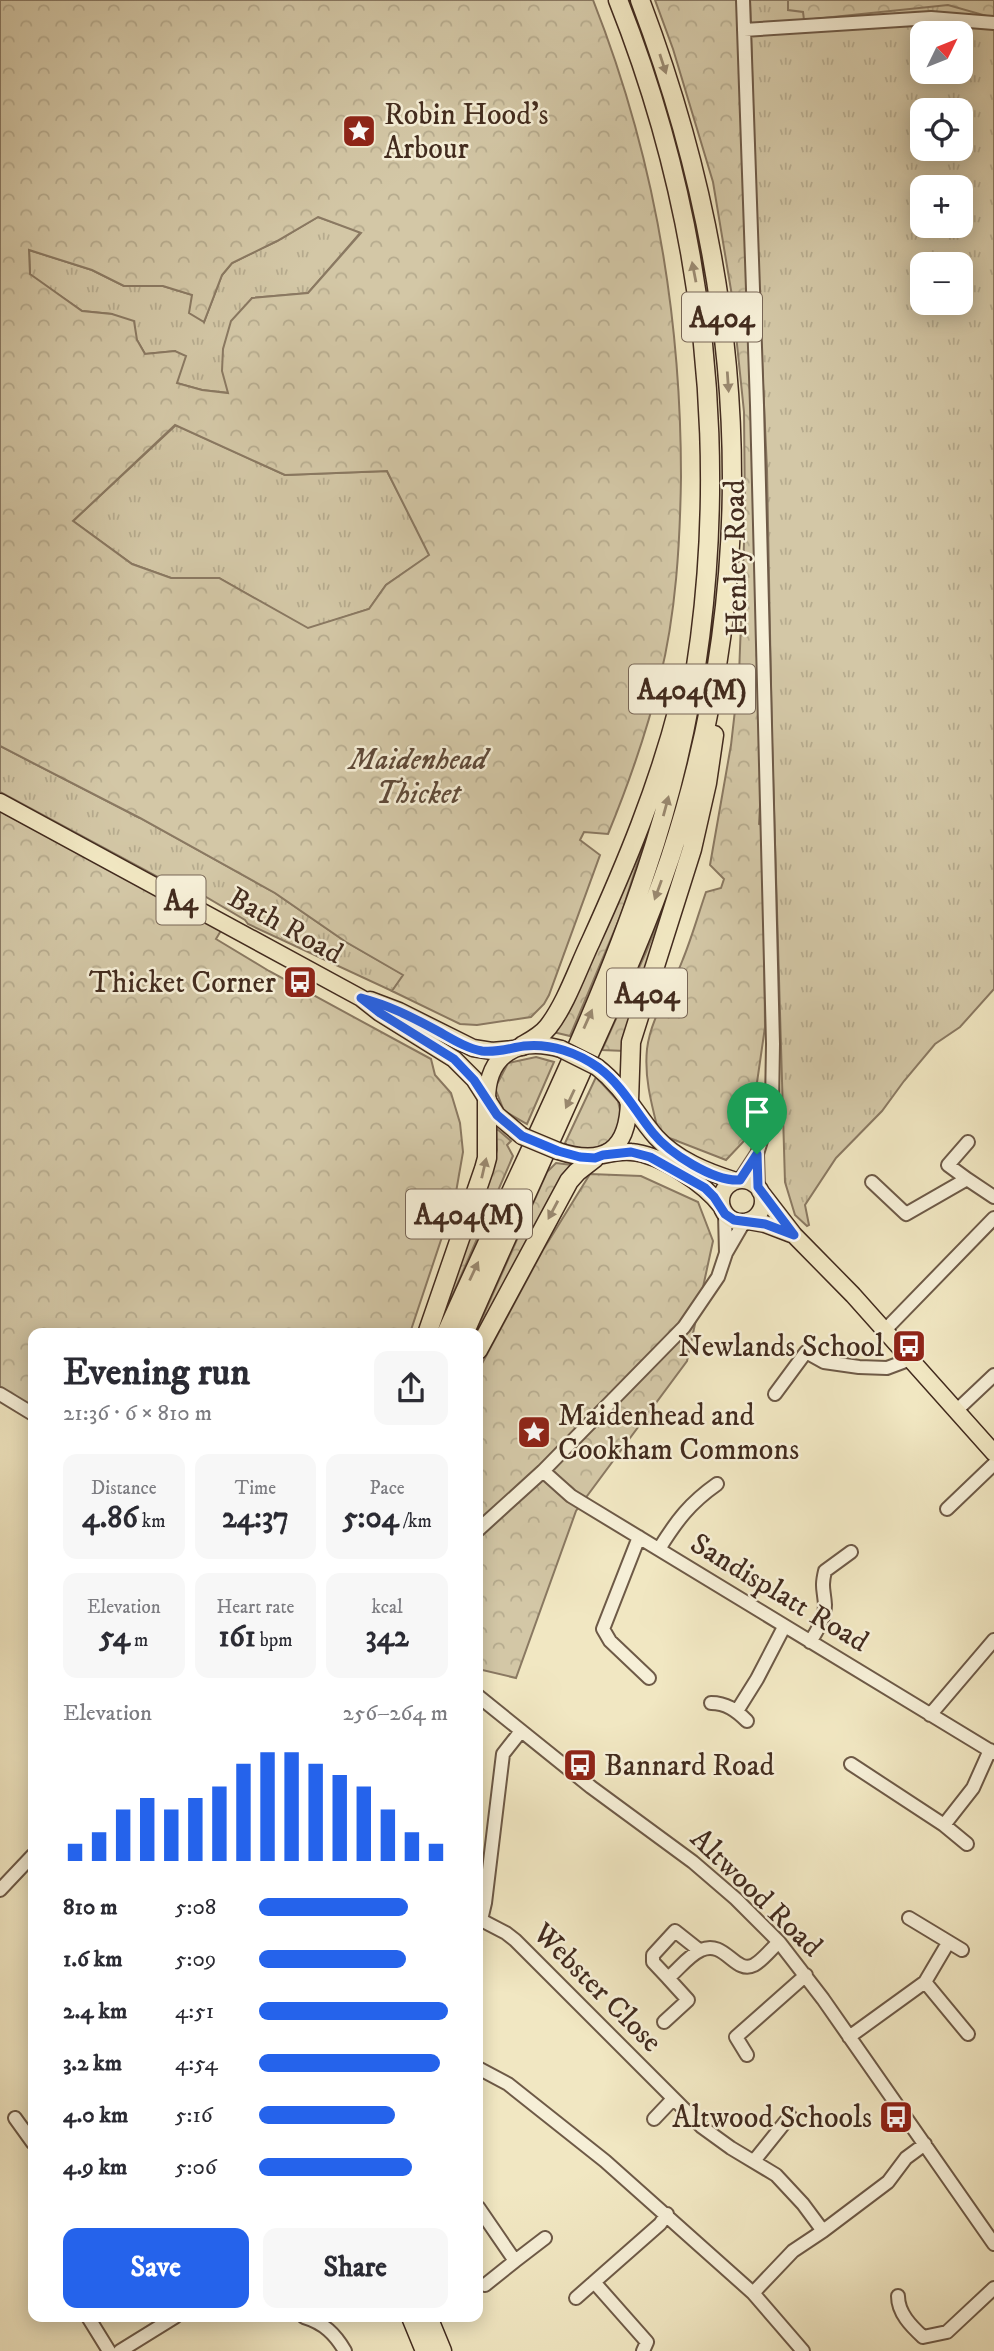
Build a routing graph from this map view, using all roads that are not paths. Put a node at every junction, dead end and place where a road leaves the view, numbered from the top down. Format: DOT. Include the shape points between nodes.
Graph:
graph roads {
  1 [pos="618,0"];
  2 [pos="640,0"];
  3 [pos="743,0"];
  4 [pos="994,23"];
  5 [pos="744,30"];
  6 [pos="704,608"];
  7 [pos="720,644"];
  8 [pos="0,802"];
  9 [pos="361,998"];
  10 [pos="518,1048"];
  11 [pos="487,1100"];
  12 [pos="629,1101"];
  13 [pos="968,1142"];
  14 [pos="757,1154"];
  15 [pos="599,1156"];
  16 [pos="967,1179"];
  17 [pos="738,1180"];
  18 [pos="872,1182"];
  19 [pos="759,1189"];
  20 [pos="994,1197"];
  21 [pos="723,1210"];
  22 [pos="994,1218"];
  23 [pos="746,1221"];
  24 [pos="794,1235"];
  25 [pos="726,1253"];
  26 [pos="429,1328"];
  27 [pos="449,1328"];
  28 [pos="467,1328"];
  29 [pos="885,1331"];
  30 [pos="483,1341"];
  31 [pos="911,1359"];
  32 [pos="994,1375"];
  33 [pos="0,1394"];
  34 [pos="775,1394"];
  35 [pos="957,1410"];
  36 [pos="28,1411"];
  37 [pos="994,1453"];
  38 [pos="994,1464"];
  39 [pos="542,1471"];
  40 [pos="717,1484"];
  41 [pos="947,1509"];
  42 [pos="483,1525"];
  43 [pos="639,1537"];
  44 [pos="659,1549"];
  45 [pos="851,1552"];
  46 [pos="784,1627"];
  47 [pos="994,1640"];
  48 [pos="810,1642"];
  49 [pos="649,1678"];
  50 [pos="483,1700"];
  51 [pos="711,1703"];
  52 [pos="930,1715"];
  53 [pos="521,1731"];
  54 [pos="992,1752"];
  55 [pos="851,1765"];
  56 [pos="944,1825"];
  57 [pos="967,1844"];
  58 [pos="484,1858"];
  59 [pos="28,1861"];
  60 [pos="0,1889"];
  61 [pos="909,1918"];
  62 [pos="483,1924"];
  63 [pos="779,1942"];
  64 [pos="948,1943"];
  65 [pos="699,1950"];
  66 [pos="962,1951"];
  67 [pos="806,1975"];
  68 [pos="668,1978"];
  69 [pos="925,1982"];
  70 [pos="664,2022"];
  71 [pos="968,2034"];
  72 [pos="849,2037"];
  73 [pos="747,2054"];
  74 [pos="483,2071"];
  75 [pos="673,2099"];
  76 [pos="790,2116"];
  77 [pos="15,2118"];
  78 [pos="654,2119"];
  79 [pos="28,2136"];
  80 [pos="925,2144"];
  81 [pos="754,2161"];
  82 [pos="483,2214"];
  83 [pos="667,2214"];
  84 [pos="823,2231"];
  85 [pos="545,2238"];
  86 [pos="994,2244"];
  87 [pos="515,2261"];
  88 [pos="594,2283"];
  89 [pos="485,2285"];
  90 [pos="994,2288"];
  91 [pos="753,2293"];
  92 [pos="898,2296"];
  93 [pos="576,2298"];
  94 [pos="91,2322"];
  95 [pos="167,2322"];
  96 [pos="316,2322"];
  97 [pos="413,2322"];
  98 [pos="430,2322"];
  99 [pos="109,2351"];
  100 [pos="120,2351"];
  101 [pos="345,2351"];
  102 [pos="425,2351"];
  103 [pos="442,2351"];
  104 [pos="643,2351"];
  105 [pos="803,2351"];
  6 -- 1 [label="highway, A404, one-way" via="711,494 701,313 666,142"];
  2 -- 7 [label="highway, A404, one-way" via="688,147 722,313 732,472"];
  3 -- 5 [label="street, Henley Road"];
  4 -- 5 [label="street" via="931,18"];
  5 -- 14 [label="street, Henley Road" via="773,1044 772,1105"];
  6 -- 10 [label="highway, A404" via="660,769 625,864 556,1013 541,1034"];
  27 -- 6 [label="highway, A404(M), one-way" via="591,1012 639,891 681,747"];
  7 -- 12 [label="highway, A404" via="718,706 707,782 675,908 631,1042"];
  7 -- 28 [label="highway, A404(M), one-way" via="690,792 650,912"];
  8 -- 9 [label="main road, Bath Road / A4"];
  9 -- 10 [label="main road, Bath Road / A4" via="385,1004 473,1048"];
  9 -- 11 [label="main road, Bath Road / A4" via="454,1059"];
  10 -- 11 [label="main road" via="491,1071"];
  10 -- 12 [label="main road, bridge" via="561,1049 597,1067"];
  11 -- 15 [label="main road, bridge" via="522,1136 558,1151"];
  26 -- 11 [label="highway, A404(M), one-way" via="484,1170"];
  12 -- 15 [label="main road" via="623,1135"];
  12 -- 17 [label="main road" via="670,1149 706,1172"];
  13 -- 16 [label="street" via="948,1165"];
  14 -- 17 [label="street, Henley Road"];
  14 -- 19 [label="street, Henley Road"];
  15 -- 21 [label="main road" via="631,1152 650,1157 705,1188"];
  15 -- 30 [label="highway, A404(M), one-way" via="569,1181"];
  16 -- 18 [label="street" via="906,1214"];
  16 -- 20 [label="street"];
  17 -- 19 [label="main road" via="752,1182"];
  17 -- 21 [label="main road" via="722,1193"];
  19 -- 23 [label="main road" via="762,1207"];
  19 -- 24 [label="main road"];
  21 -- 23 [label="main road" via="734,1220"];
  21 -- 25 [label="street"];
  22 -- 29 [label="street"];
  23 -- 24 [label="main road"];
  23 -- 25 [label="street"];
  24 -- 29 [label="main road"];
  25 -- 39 [label="street" via="718,1277 684,1327"];
  29 -- 31 [label="main road"];
  31 -- 34 [label="street" via="887,1368 859,1367 824,1362 806,1352"];
  31 -- 35 [label="main road"];
  32 -- 35 [label="street"];
  33 -- 36 [label="street"];
  35 -- 37 [label="main road"];
  38 -- 41 [label="street"];
  39 -- 42 [label="street"];
  39 -- 43 [label="street, Sandisplatt Road" via="571,1496"];
  40 -- 44 [label="street" via="678,1518"];
  43 -- 44 [label="street, Sandisplatt Road"];
  43 -- 49 [label="street" via="603,1629"];
  44 -- 46 [label="street, Sandisplatt Road"];
  45 -- 48 [label="street" via="825,1571 821,1588 825,1607"];
  46 -- 48 [label="street, Sandisplatt Road"];
  46 -- 51 [label="street" via="742,1716 722,1703"];
  47 -- 52 [label="street"];
  48 -- 52 [label="street, Sandisplatt Road"];
  50 -- 53 [label="street, Altwood Road"];
  52 -- 54 [label="street, Sandisplatt Road"];
  53 -- 58 [label="street" via="503,1754"];
  53 -- 63 [label="street, Altwood Road" via="694,1862"];
  54 -- 56 [label="street" via="973,1788"];
  55 -- 56 [label="street"];
  56 -- 57 [label="street"];
  59 -- 60 [label="street"];
  61 -- 64 [label="street"];
  62 -- 75 [label="street, Webster Close" via="515,1940"];
  63 -- 65 [label="street" via="747,1966 721,1950"];
  63 -- 67 [label="street, Altwood Road"];
  64 -- 66 [label="street"];
  64 -- 69 [label="street"];
  65 -- 68 [label="street"];
  65 -- 68 [label="street" via="675,1931 653,1955 653,1962"];
  67 -- 72 [label="street, Altwood Road"];
  67 -- 73 [label="street" via="732,2040"];
  68 -- 70 [label="street" via="688,2000"];
  69 -- 71 [label="street"];
  69 -- 72 [label="street"];
  72 -- 80 [label="street, Altwood Road"];
  74 -- 83 [label="street" via="508,2084"];
  75 -- 78 [label="street"];
  75 -- 81 [label="street, Webster Close" via="702,2127"];
  76 -- 81 [label="street"];
  77 -- 79 [label="street"];
  80 -- 84 [label="street" via="906,2158 888,2182"];
  80 -- 86 [label="street, Altwood Road"];
  81 -- 84 [label="street, Webster Close" via="776,2175"];
  82 -- 87 [label="street"];
  83 -- 88 [label="street"];
  83 -- 91 [label="street"];
  84 -- 91 [label="street" via="793,2251"];
  85 -- 87 [label="street"];
  87 -- 89 [label="street"];
  88 -- 93 [label="street"];
  88 -- 104 [label="street" via="647,2342"];
  90 -- 92 [label="street" via="947,2332 923,2337 898,2306"];
  91 -- 105 [label="street"];
  94 -- 99 [label="street"];
  95 -- 100 [label="street"];
  96 -- 101 [label="street"];
  97 -- 102 [label="highway"];
  98 -- 103 [label="highway"];
}
